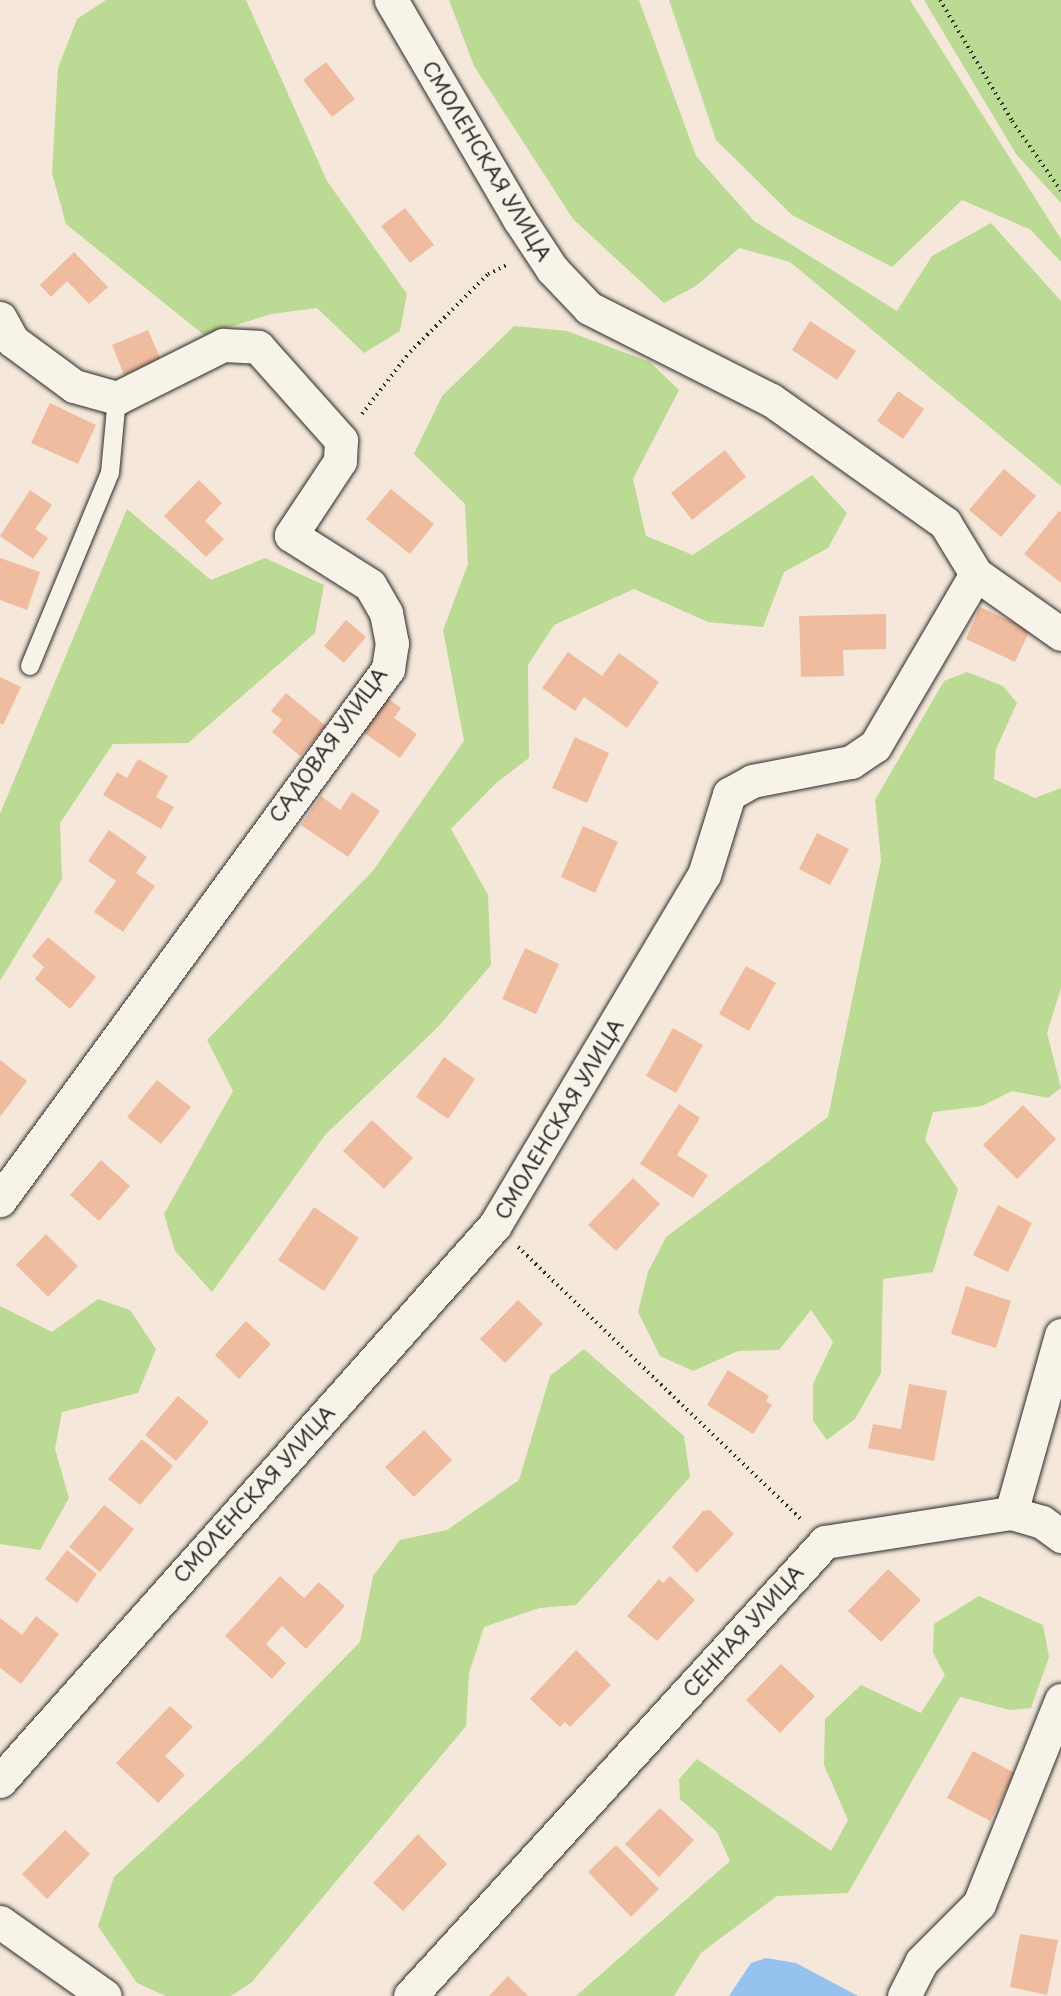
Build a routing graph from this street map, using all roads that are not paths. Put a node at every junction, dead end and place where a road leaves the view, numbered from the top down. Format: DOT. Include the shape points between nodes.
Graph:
graph roads {
  1 [pos="391,0"];
  2 [pos="0,318"];
  3 [pos="117,398"];
  4 [pos="976,574"];
  5 [pos="1061,634"];
  6 [pos="30,666"];
  7 [pos="0,1200"];
  8 [pos="1061,1335"];
  9 [pos="1011,1513"];
  10 [pos="1061,1536"];
  11 [pos="1061,1700"];
  12 [pos="0,1781"];
  13 [pos="0,1922"];
  14 [pos="105,1996"];
  15 [pos="410,1996"];
  16 [pos="903,1996"];
  1 -- 4 [label="street, СМОЛЕНСКАЯ УЛИЦА" via="539,249 589,308 771,400 945,523"];
  2 -- 3 [label="street" via="13,341 74,386"];
  3 -- 6 [label="lane" via="110,473"];
  3 -- 7 [label="street, САДОВАЯ УЛИЦА" via="223,345 258,347 341,440 340,460 291,535 370,585 386,613 392,643 388,669"];
  4 -- 5 [label="street, СМОЛЕНСКАЯ УЛИЦА"];
  4 -- 12 [label="street, СМОЛЕНСКАЯ УЛИЦА" via="875,746 851,762 752,781 729,794 704,875 495,1225"];
  8 -- 9 [label="street"];
  9 -- 10 [label="street" via="1042,1522"];
  9 -- 15 [label="street, СЕННАЯ УЛИЦА" via="825,1542"];
  11 -- 16 [label="street" via="979,1904 921,1962"];
  13 -- 14 [label="street"];
}
